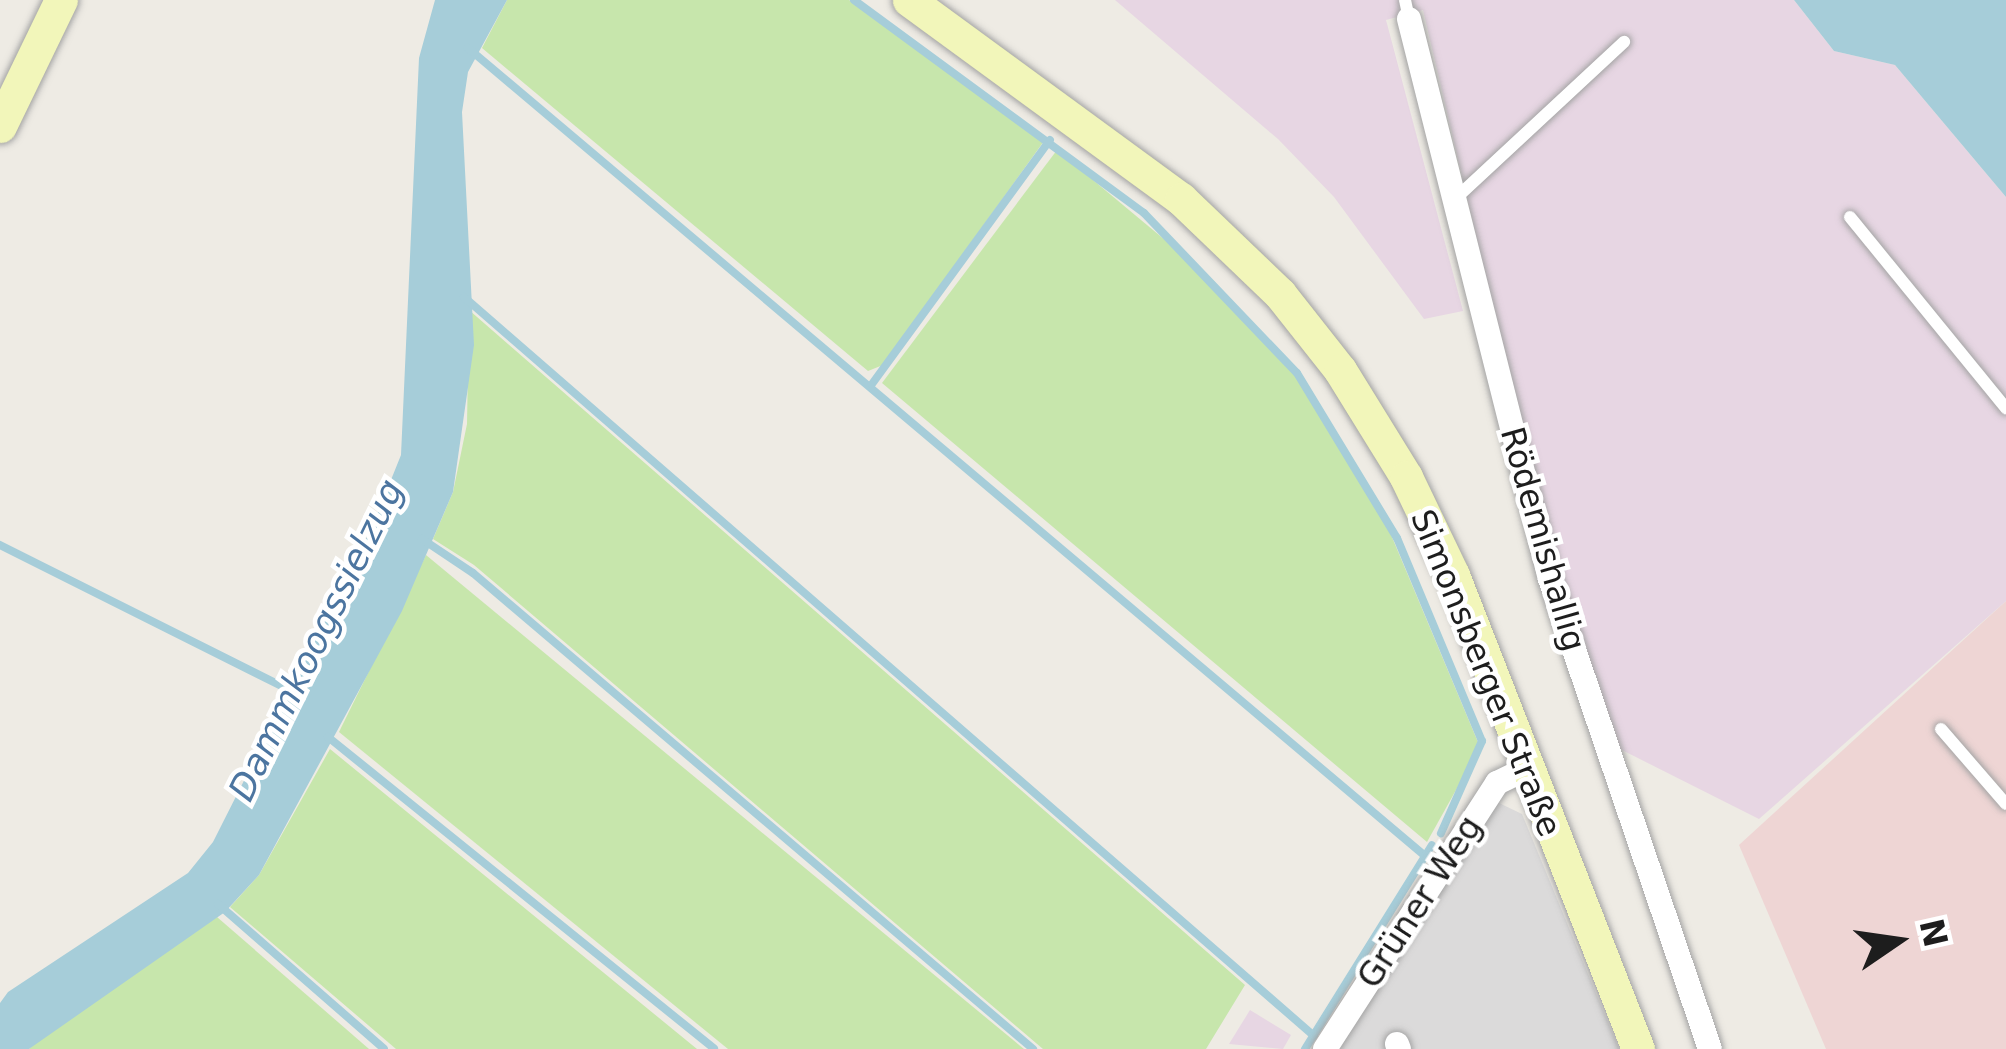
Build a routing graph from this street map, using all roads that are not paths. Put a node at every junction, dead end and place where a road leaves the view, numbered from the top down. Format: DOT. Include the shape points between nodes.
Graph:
graph roads {
  1 [pos="61,0"];
  2 [pos="910,0"];
  3 [pos="1407,9"];
  4 [pos="1624,42"];
  5 [pos="0,126"];
  6 [pos="1454,200"];
  7 [pos="1850,217"];
  8 [pos="2006,408"];
  9 [pos="1942,729"];
  10 [pos="1526,769"];
  11 [pos="2006,804"];
  12 [pos="1325,1049"];
  13 [pos="1638,1049"];
  14 [pos="1710,1049"];
  1 -- 5 [label="main road"];
  2 -- 10 [label="main road, Simonsberger Straße" via="1181,199 1280,294 1340,370 1406,477 1453,575"];
  3 -- 6 [label="street, Rödemishallig"];
  4 -- 6 [label="lane"];
  6 -- 14 [label="street, Rödemishallig" via="1550,579"];
  7 -- 8 [label="lane"];
  9 -- 11 [label="lane"];
  10 -- 12 [label="street, Grüner Weg" via="1497,783"];
  10 -- 13 [label="main road, Simonsberger Straße"];
}
